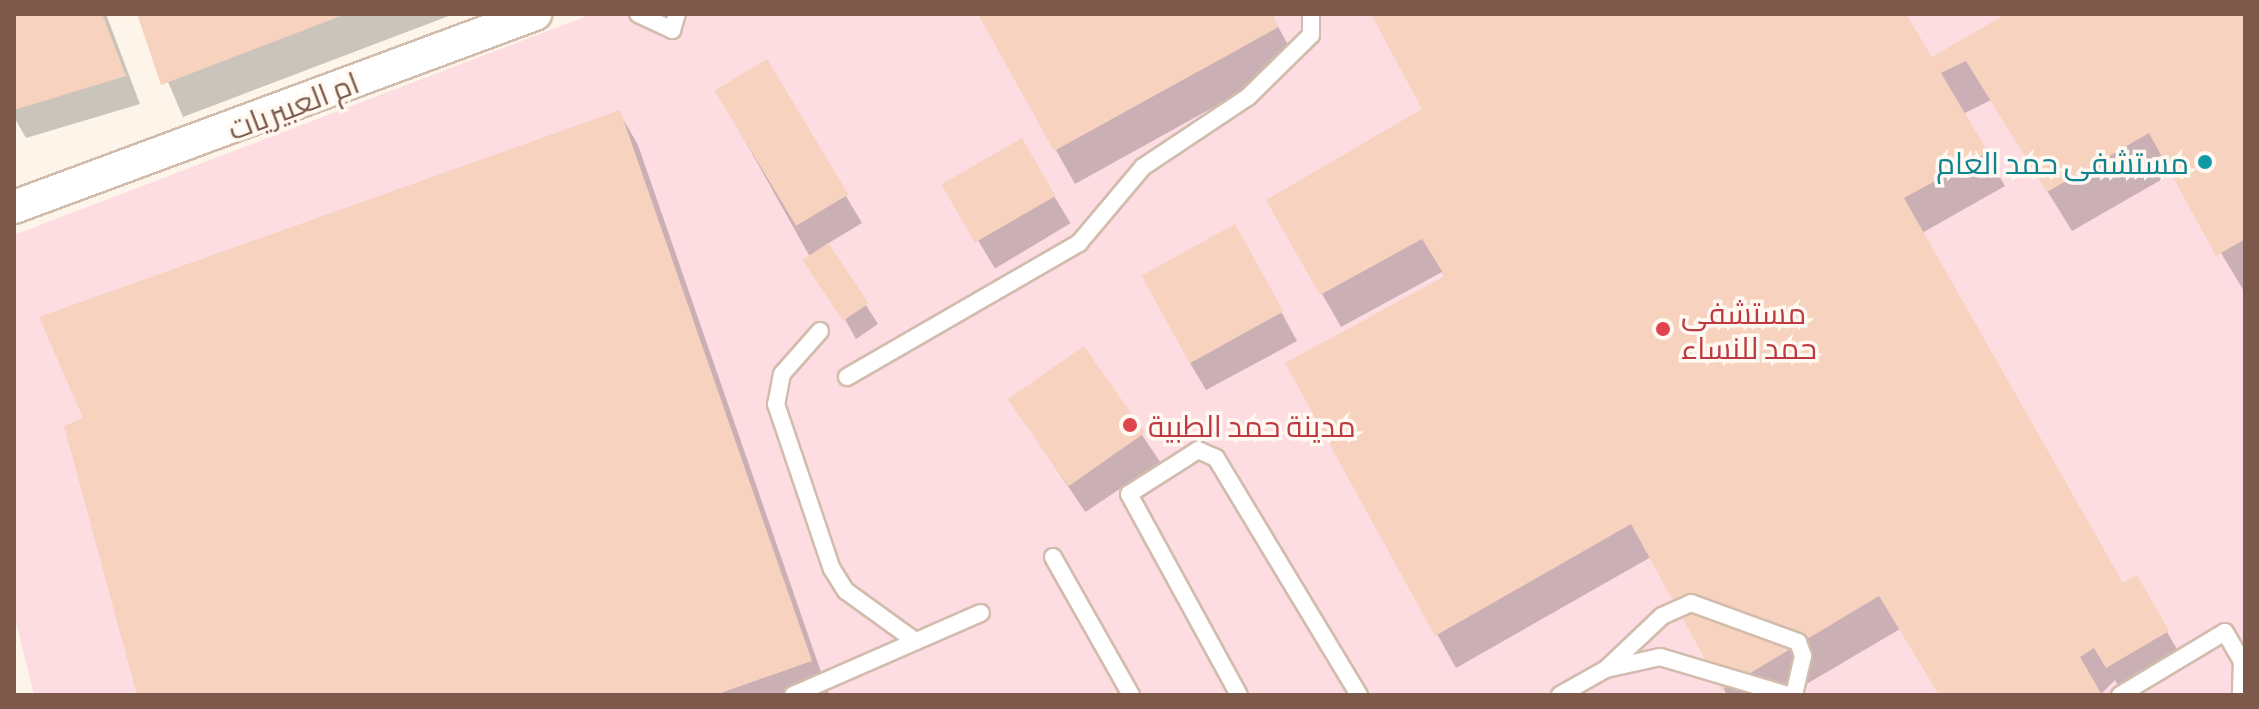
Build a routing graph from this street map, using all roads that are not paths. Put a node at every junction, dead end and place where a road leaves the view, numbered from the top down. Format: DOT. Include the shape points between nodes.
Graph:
graph roads {
  1 [pos="535,14"];
  2 [pos="638,14"];
  3 [pos="677,14"];
  4 [pos="1311,14"];
  5 [pos="14,192"];
  6 [pos="51,194"];
  7 [pos="14,207"];
  8 [pos="820,331"];
  9 [pos="847,377"];
  10 [pos="1053,557"];
  11 [pos="981,613"];
  12 [pos="915,641"];
  13 [pos="1606,669"];
  14 [pos="793,695"];
  15 [pos="1131,695"];
  16 [pos="1239,695"];
  17 [pos="1359,695"];
  18 [pos="1560,695"];
  19 [pos="1791,695"];
  20 [pos="2120,695"];
  21 [pos="2241,695"];
  1 -- 6 [label="street, ام العبيريات"];
  2 -- 3 [label="lane" via="672,30"];
  4 -- 9 [label="lane" via="1311,35 1248,97 1143,167 1079,243"];
  5 -- 6 [label="street, ام العبيريات"];
  6 -- 7 [label="street, ام العبيريات"];
  8 -- 12 [label="lane" via="782,374 776,404 832,569 846,591"];
  10 -- 15 [label="lane"];
  11 -- 12 [label="lane"];
  12 -- 14 [label="lane"];
  13 -- 18 [label="lane"];
  13 -- 19 [label="lane" via="1660,657"];
  13 -- 19 [label="lane" via="1662,616 1691,603 1798,642 1803,656"];
  16 -- 17 [label="lane" via="1129,494 1198,450 1216,458"];
  20 -- 21 [label="lane" via="2225,632 2242,661"];
}
